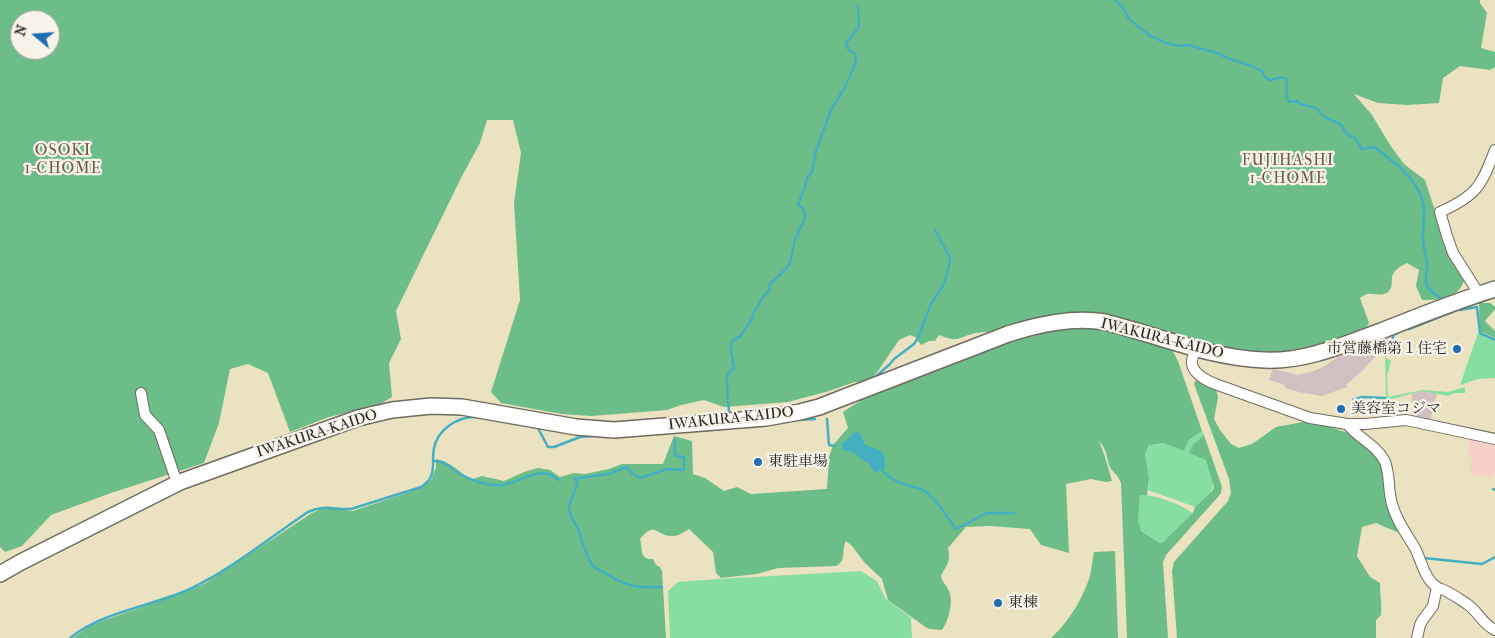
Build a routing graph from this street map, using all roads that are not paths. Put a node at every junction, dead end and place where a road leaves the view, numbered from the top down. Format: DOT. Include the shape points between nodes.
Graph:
graph roads {
  1 [pos="1495,150"];
  2 [pos="1495,289"];
  3 [pos="1479,294"];
  4 [pos="1196,348"];
  5 [pos="141,393"];
  6 [pos="1347,424"];
  7 [pos="1495,439"];
  8 [pos="178,483"];
  9 [pos="0,574"];
  10 [pos="1437,587"];
  11 [pos="1495,630"];
  12 [pos="1417,638"];
  1 -- 3 [label="street" via="1485,177 1468,198 1440,212 1453,253"];
  2 -- 3 [label="main road, IWAKURA-KAIDO"];
  3 -- 4 [label="main road, IWAKURA-KAIDO" via="1331,350 1297,358 1238,358"];
  4 -- 6 [label="street" via="1192,366 1212,383 1304,417"];
  4 -- 8 [label="main road, IWAKURA-KAIDO" via="1105,322 1052,323 1008,334 819,407 750,420 614,430 568,426 462,407 401,408 358,418"];
  5 -- 8 [label="street" via="145,416 159,430"];
  6 -- 7 [label="street" via="1406,420"];
  6 -- 10 [label="street" via="1384,460 1396,515 1430,580"];
  8 -- 9 [label="main road, IWAKURA-KAIDO"];
  10 -- 11 [label="street" via="1470,606 1486,625"];
  10 -- 12 [label="street" via="1433,606 1422,621"];
}
